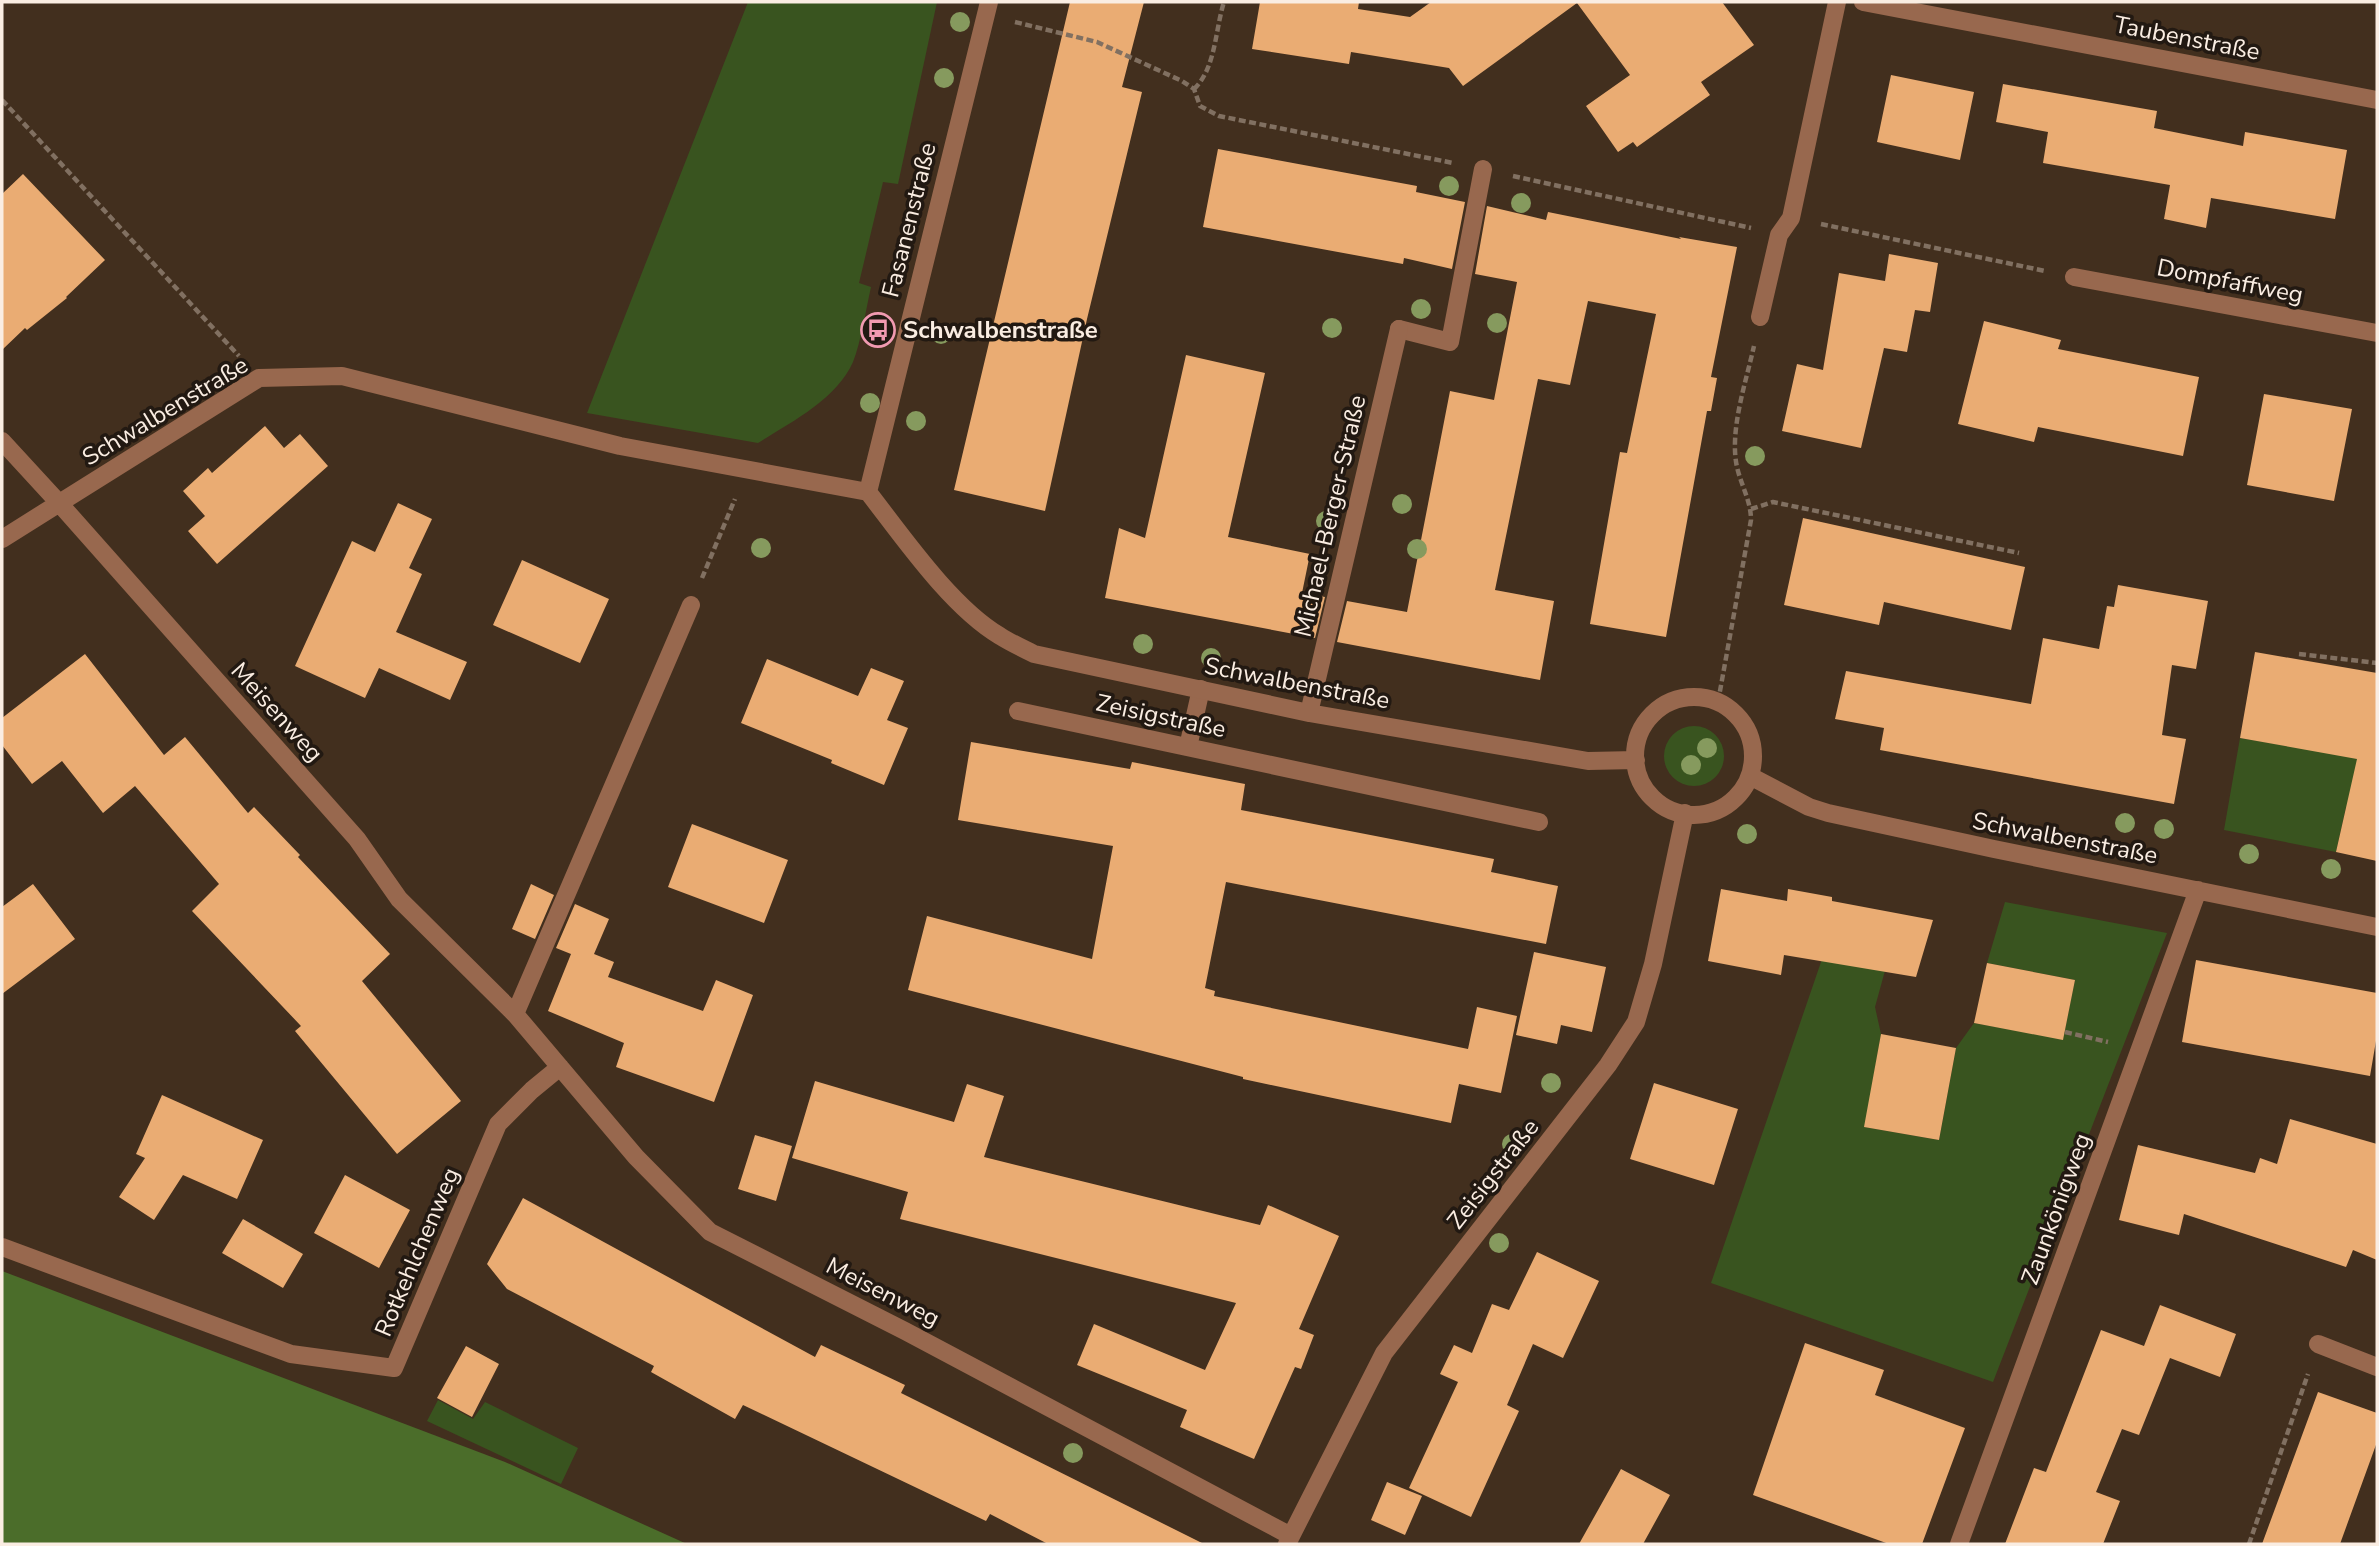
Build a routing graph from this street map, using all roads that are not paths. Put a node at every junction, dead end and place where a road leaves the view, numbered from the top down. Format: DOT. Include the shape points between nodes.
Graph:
graph roads {
  1 [pos="1837,2"];
  2 [pos="1863,2"];
  3 [pos="987,8"];
  4 [pos="2377,100"];
  5 [pos="1483,169"];
  6 [pos="2074,277"];
  7 [pos="1760,317"];
  8 [pos="2377,333"];
  9 [pos="2,441"];
  10 [pos="868,492"];
  11 [pos="59,503"];
  12 [pos="2,538"];
  13 [pos="691,605"];
  14 [pos="1200,690"];
  15 [pos="1018,711"];
  16 [pos="1310,713"];
  17 [pos="1188,747"];
  18 [pos="1636,760"];
  19 [pos="1750,776"];
  20 [pos="1685,814"];
  21 [pos="1539,822"];
  22 [pos="2198,890"];
  23 [pos="2377,927"];
  24 [pos="515,1014"];
  25 [pos="560,1067"];
  26 [pos="2,1247"];
  27 [pos="2318,1344"];
  28 [pos="2377,1367"];
  29 [pos="1289,1540"];
  30 [pos="1959,1544"];
  1 -- 7 [label="street" via="1791,218 1779,235"];
  2 -- 4 [label="street, Taubenstraße"];
  3 -- 10 [label="street, Fasanenstraße"];
  5 -- 16 [label="street, Michael-Berger-Straße" via="1450,342 1399,329"];
  6 -- 8 [label="street, Dompfaffweg"];
  9 -- 11 [label="street, Meisenweg"];
  10 -- 11 [label="street, Schwalbenstraße" via="620,446 342,376 259,379"];
  10 -- 14 [label="street, Schwalbenstraße" via="924,563 964,607 998,635 1034,654"];
  11 -- 12 [label="street, Schwalbenstraße"];
  11 -- 24 [label="street, Meisenweg" via="357,839 399,898"];
  13 -- 24 [label="street"];
  14 -- 16 [label="street, Schwalbenstraße"];
  14 -- 17 [label="street"];
  15 -- 17 [label="street, Zeisigstraße"];
  16 -- 18 [label="street, Schwalbenstraße" via="1588,761"];
  17 -- 21 [label="street, Zeisigstraße"];
  18 -- 19 [label="street" via="1635,749 1651,715 1667,703 1706,697 1725,705 1750,735 1754,755"];
  18 -- 20 [label="street" via="1643,786 1656,801"];
  19 -- 20 [label="street" via="1726,806 1709,813"];
  19 -- 22 [label="street, Schwalbenstraße" via="1828,813"];
  20 -- 29 [label="street, Zeisigstraße" via="1636,1022 1608,1065 1384,1353"];
  22 -- 23 [label="street, Schwalbenstraße"];
  22 -- 30 [label="street, Zaunkönigweg"];
  24 -- 25 [label="street, Meisenweg"];
  25 -- 26 [label="street, Rotkehlchenweg" via="498,1124 394,1368 291,1354"];
  25 -- 29 [label="street, Meisenweg" via="636,1157 710,1232 917,1337"];
  27 -- 28 [label="street"];
}
